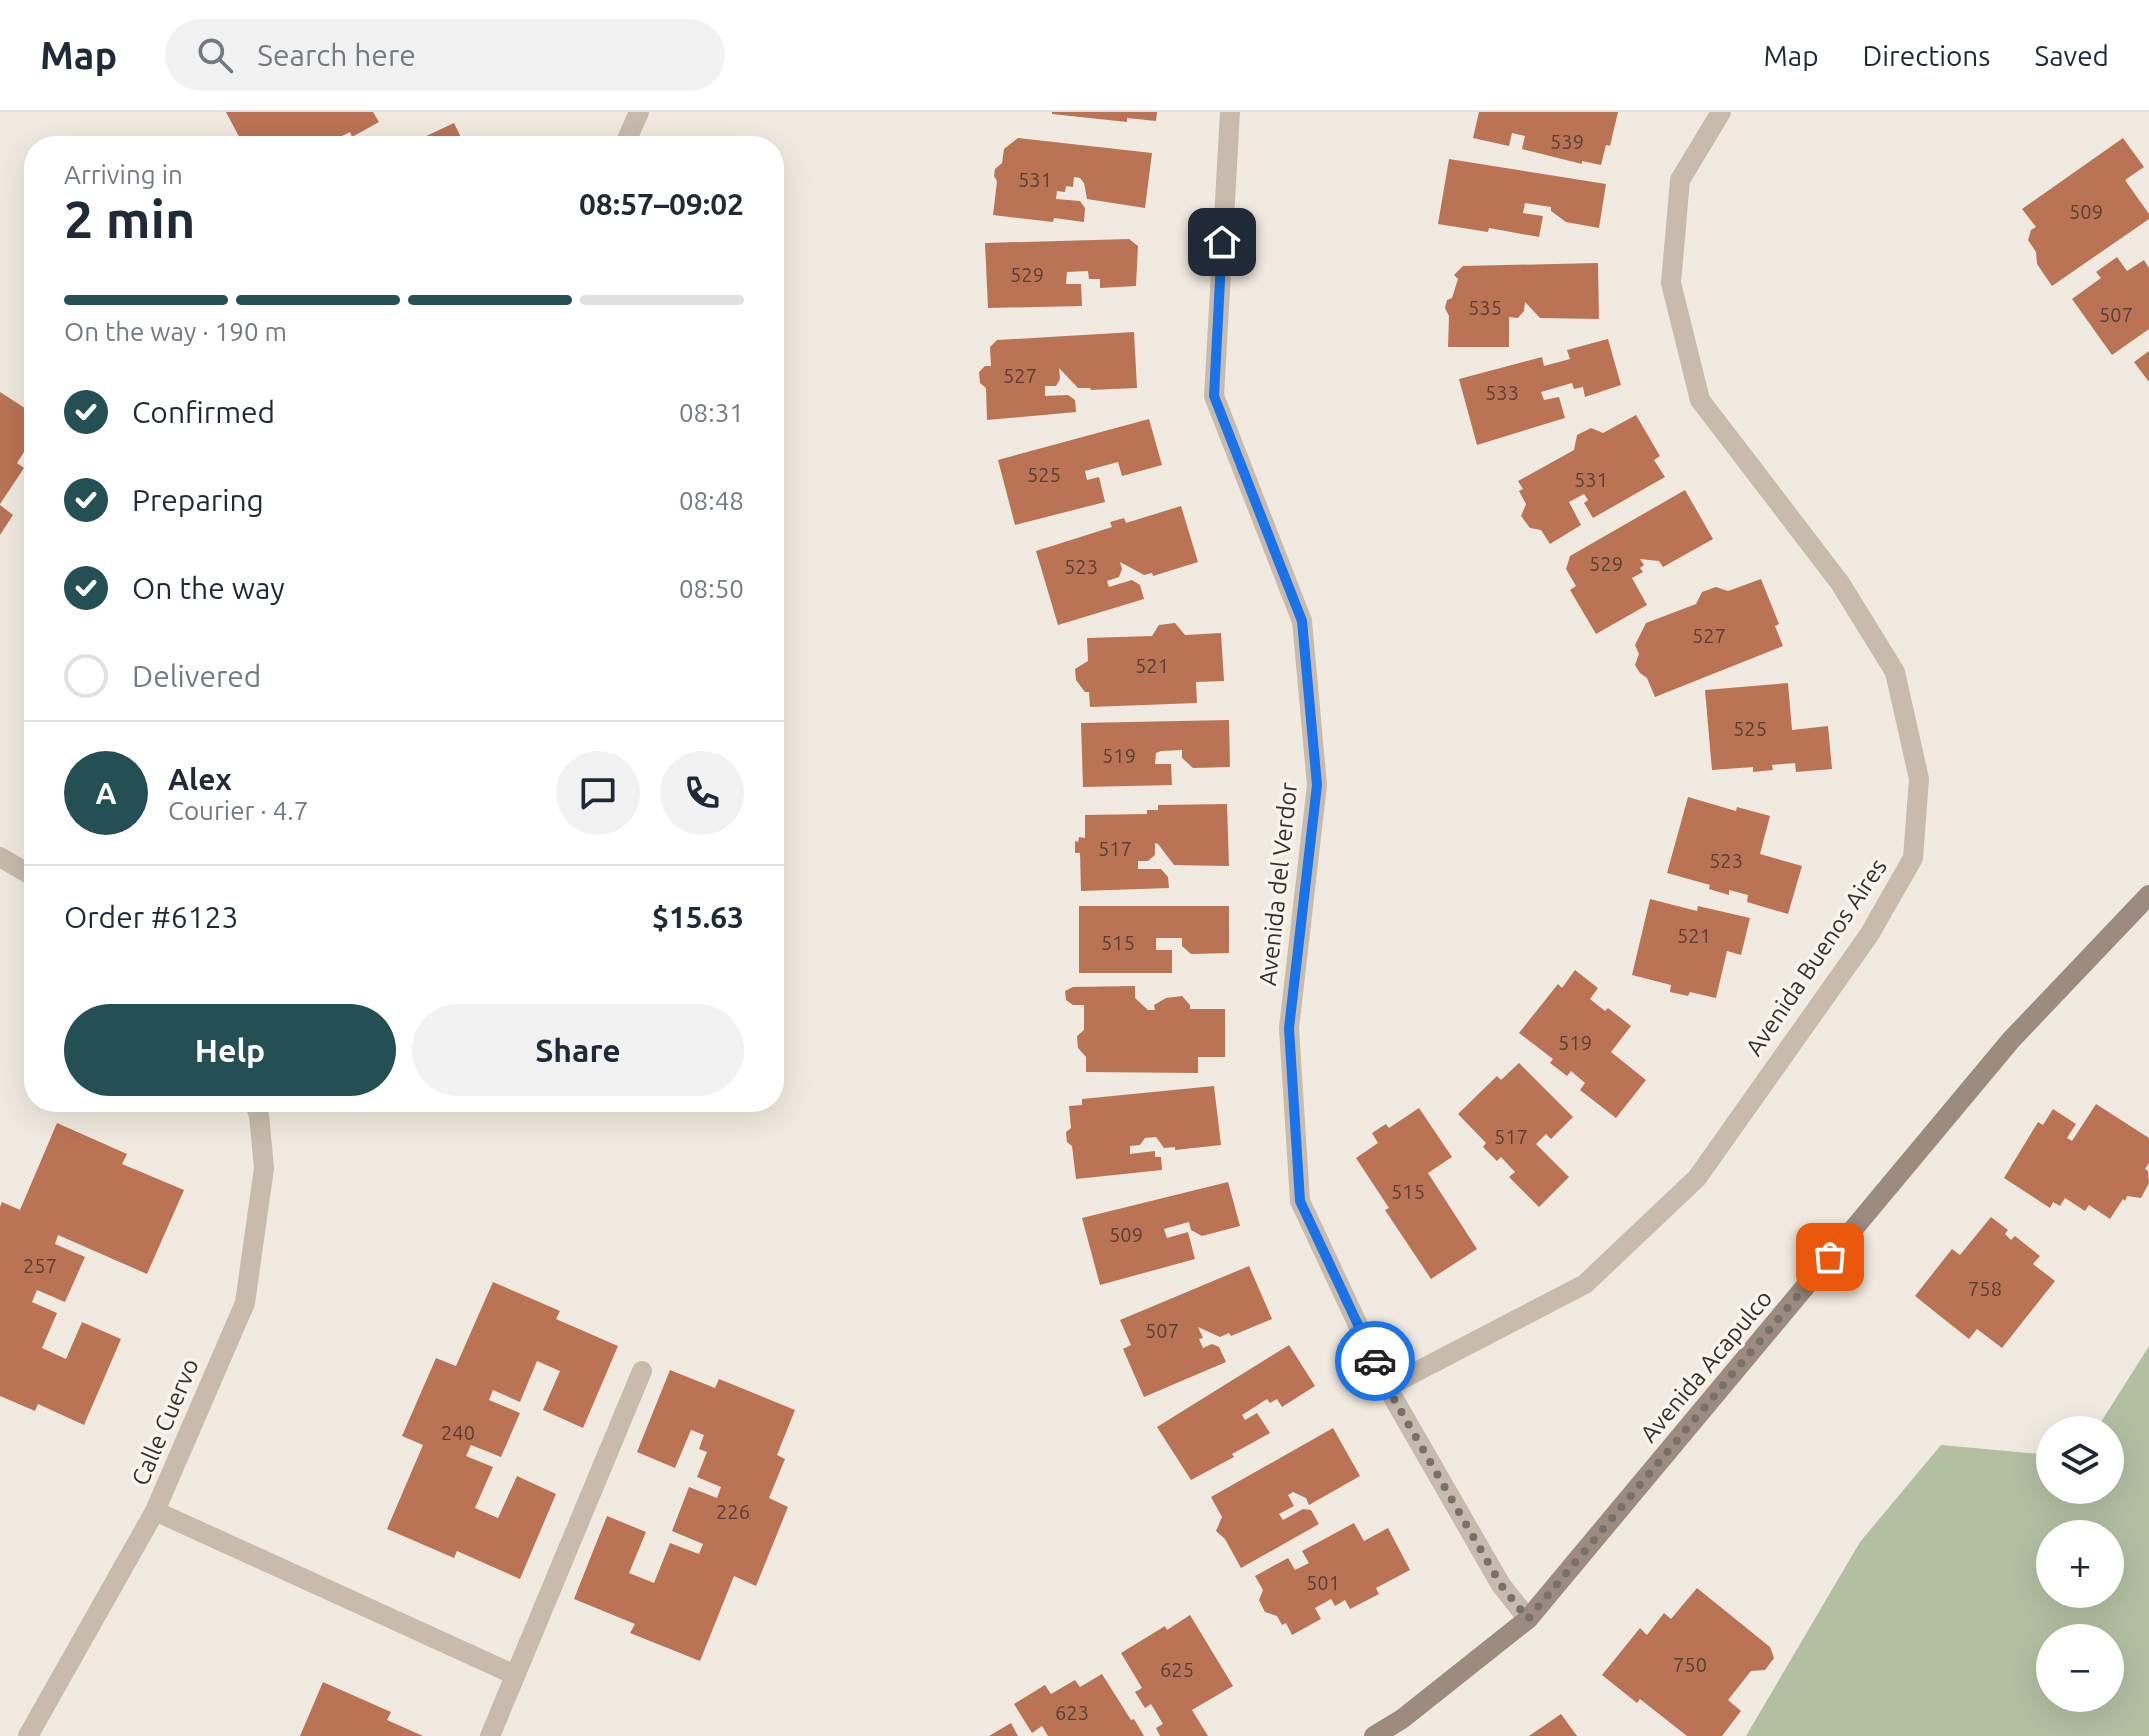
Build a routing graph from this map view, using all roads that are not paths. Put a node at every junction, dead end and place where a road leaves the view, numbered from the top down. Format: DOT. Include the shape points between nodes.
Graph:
graph roads {
  1 [pos="639,112"];
  2 [pos="1230,112"];
  3 [pos="1721,112"];
  4 [pos="628,136"];
  5 [pos="0,857"];
  6 [pos="24,871"];
  7 [pos="2149,895"];
  8 [pos="258,1112"];
  9 [pos="642,1371"];
  10 [pos="1387,1387"];
  11 [pos="155,1511"];
  12 [pos="1528,1619"];
  13 [pos="515,1675"];
  14 [pos="28,1736"];
  15 [pos="490,1736"];
  16 [pos="1374,1736"];
  1 -- 4 [label="street"];
  2 -- 10 [label="street, Avenida del Verdor" via="1214,396 1302,621 1317,785 1289,1028 1300,1201"];
  3 -- 10 [label="street, Avenida Buenos Aires" via="1680,180 1671,283 1700,400 1840,583 1895,672 1919,779 1913,858 1869,935 1697,1178 1585,1284"];
  5 -- 6 [label="street"];
  7 -- 12 [label="street, Avenida Acapulco" via="2011,1040"];
  8 -- 11 [label="street, Calle Cuervo" via="264,1168 245,1303"];
  9 -- 13 [label="street"];
  10 -- 12 [label="street, Avenida del Verdor" via="1501,1585"];
  11 -- 13 [label="street"];
  11 -- 14 [label="street, Calle Cuervo"];
  12 -- 16 [label="street, Avenida Acapulco"];
  13 -- 15 [label="street"];
}
